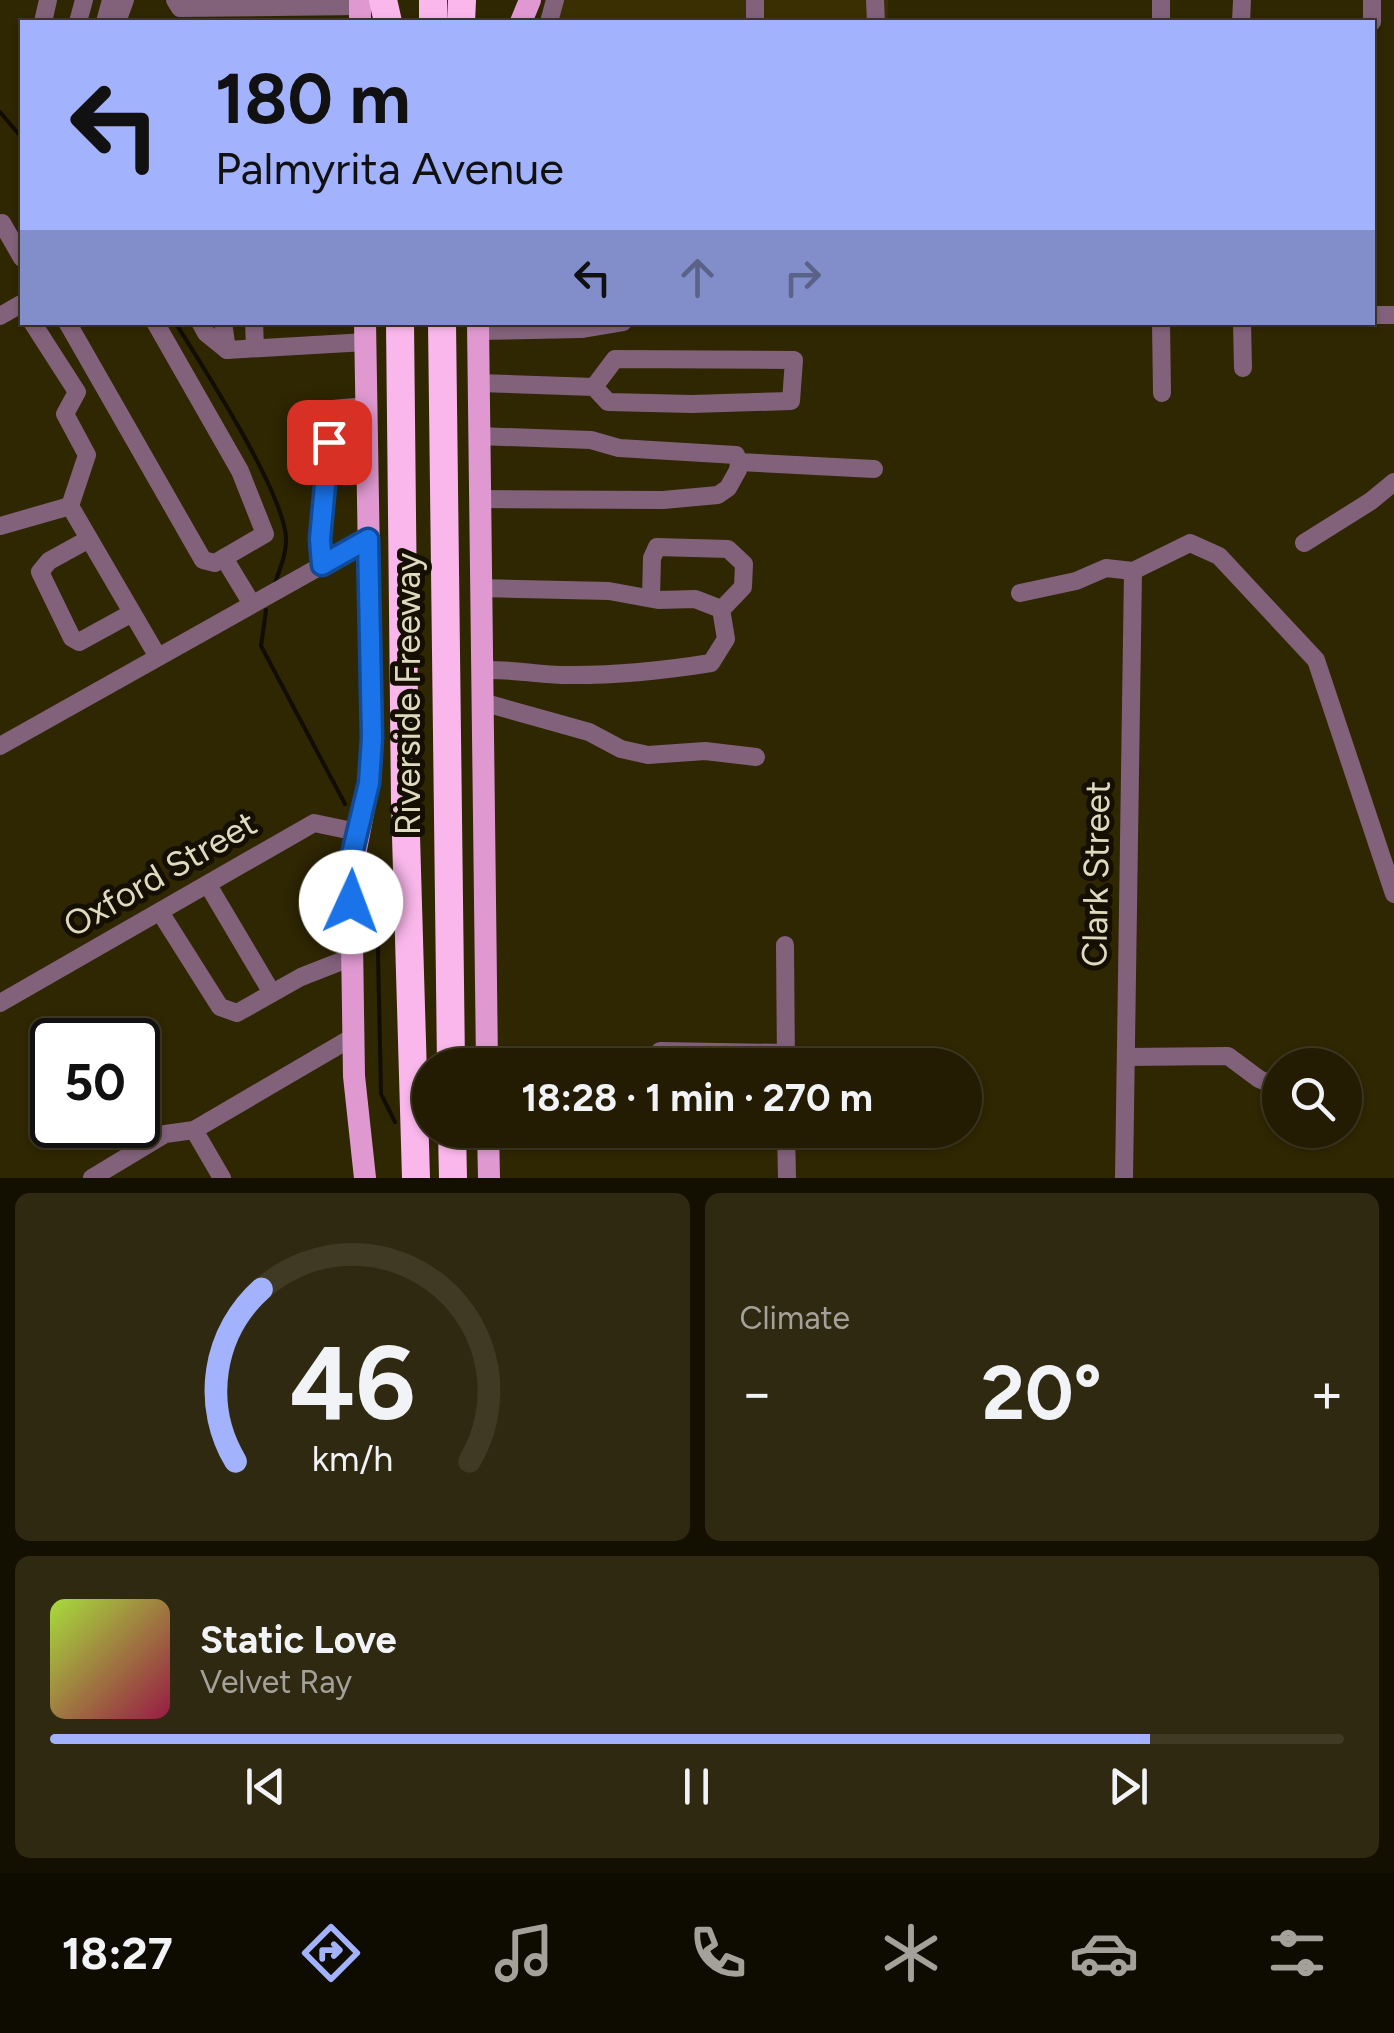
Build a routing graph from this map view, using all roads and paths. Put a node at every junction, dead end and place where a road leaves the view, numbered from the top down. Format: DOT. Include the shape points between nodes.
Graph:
graph roads {
  1 [pos="174,0"];
  2 [pos="366,7"];
  3 [pos="2,224"];
  4 [pos="20,255"];
  5 [pos="34,325"];
  6 [pos="69,325"];
  7 [pos="157,325"];
  8 [pos="202,325"];
  9 [pos="223,325"];
  10 [pos="254,325"];
  11 [pos="400,325"];
  12 [pos="442,325"];
  13 [pos="470,325"];
  14 [pos="1162,325"];
  15 [pos="1242,325"];
  16 [pos="545,326"];
  17 [pos="581,326"];
  18 [pos="366,332"];
  19 [pos="255,347"];
  20 [pos="227,350"];
  21 [pos="1243,368"];
  22 [pos="478,383"];
  23 [pos="594,386"];
  24 [pos="1162,392"];
  25 [pos="367,406"];
  26 [pos="444,409"];
  27 [pos="478,436"];
  28 [pos="739,462"];
  29 [pos="874,469"];
  30 [pos="1394,482"];
  31 [pos="479,499"];
  32 [pos="70,506"];
  33 [pos="0,526"];
  34 [pos="368,539"];
  35 [pos="89,540"];
  36 [pos="1304,543"];
  37 [pos="224,558"];
  38 [pos="322,565"];
  39 [pos="1134,571"];
  40 [pos="480,588"];
  41 [pos="1020,593"];
  42 [pos="652,598"];
  43 [pos="252,604"];
  44 [pos="721,610"];
  45 [pos="132,613"];
  46 [pos="158,657"];
  47 [pos="482,670"];
  48 [pos="482,702"];
  49 [pos="0,746"];
  50 [pos="756,757"];
  51 [pos="357,832"];
  52 [pos="208,884"];
  53 [pos="1394,894"];
  54 [pos="160,912"];
  55 [pos="785,945"];
  56 [pos="352,957"];
  57 [pos="272,993"];
  58 [pos="0,1003"];
  59 [pos="353,1037"];
  60 [pos="451,1048"];
  61 [pos="487,1048"];
  62 [pos="786,1048"];
  63 [pos="1126,1058"];
  64 [pos="1262,1080"];
  65 [pos="194,1130"];
  66 [pos="452,1148"];
  67 [pos="488,1148"];
  68 [pos="786,1148"];
  69 [pos="92,1178"];
  70 [pos="222,1178"];
  71 [pos="365,1178"];
  72 [pos="416,1178"];
  73 [pos="453,1178"];
  74 [pos="489,1178"];
  75 [pos="786,1178"];
  76 [pos="1124,1178"];
  1 -- 2 [label="street" via="180,8"];
  3 -- 4 [label="street"];
  5 -- 32 [label="street" via="78,392 64,414 86,455"];
  6 -- 37 [label="street" via="203,560"];
  7 -- 37 [label="street" via="240,471 265,534"];
  8 -- 20 [label="street"];
  9 -- 20 [label="street"];
  10 -- 19 [label="street"];
  11 -- 72 [label="highway, Riverside Freeway"];
  12 -- 26 [label="highway, Riverside Freeway"];
  13 -- 16 [label="street"];
  13 -- 22 [label="main road"];
  13 -- 26 [label="highway"];
  14 -- 24 [label="street"];
  15 -- 21 [label="street"];
  16 -- 17 [label="street"];
  18 -- 19 [label="street"];
  18 -- 25 [label="main road"];
  19 -- 20 [label="street"];
  22 -- 23 [label="street"];
  22 -- 27 [label="main road"];
  23 -- 23 [label="street" via="608,402 791,401 794,360 615,360"];
  25 -- 34 [label="main road"];
  25 -- 38 [label="street" via="330,414"];
  26 -- 60 [label="highway, Riverside Freeway"];
  27 -- 28 [label="street" via="591,440 736,456"];
  27 -- 31 [label="main road"];
  28 -- 29 [label="street"];
  28 -- 31 [label="street" via="718,495"];
  30 -- 36 [label="street"];
  31 -- 40 [label="main road"];
  32 -- 33 [label="street"];
  32 -- 35 [label="street"];
  34 -- 38 [label="street"];
  34 -- 51 [label="main road" via="372,738"];
  35 -- 45 [label="street"];
  35 -- 45 [label="street" via="40,572 72,638 78,642"];
  37 -- 43 [label="street"];
  38 -- 43 [label="street"];
  39 -- 41 [label="street" via="1106,568"];
  39 -- 53 [label="street" via="1190,543 1219,556 1316,660"];
  39 -- 63 [label="street, Clark Street"];
  40 -- 42 [label="street"];
  40 -- 47 [label="main road"];
  42 -- 44 [label="street" via="694,600"];
  42 -- 44 [label="street" via="657,547 728,549 744,564 743,586"];
  43 -- 46 [label="street"];
  44 -- 47 [label="street" via="726,640 711,663 654,673"];
  45 -- 46 [label="street"];
  46 -- 49 [label="street"];
  47 -- 48 [label="main road"];
  48 -- 50 [label="street" via="648,755 706,751"];
  48 -- 61 [label="main road"];
  51 -- 52 [label="street, Oxford Street" via="314,824"];
  51 -- 56 [label="main road"];
  52 -- 54 [label="street, Oxford Street"];
  52 -- 57 [label="street"];
  54 -- 57 [label="street" via="220,1007 237,1013"];
  54 -- 58 [label="street, Oxford Street"];
  55 -- 62 [label="street"];
  56 -- 57 [label="street"];
  56 -- 59 [label="main road"];
  59 -- 65 [label="street"];
  59 -- 71 [label="main road"];
  63 -- 64 [label="street" via="1228,1056"];
  63 -- 76 [label="street, Clark Street"];
  65 -- 69 [label="street" via="165,1134"];
  65 -- 70 [label="street"];
  66 -- 73 [label="highway"];
  67 -- 74 [label="main road"];
  68 -- 75 [label="street"];
}
